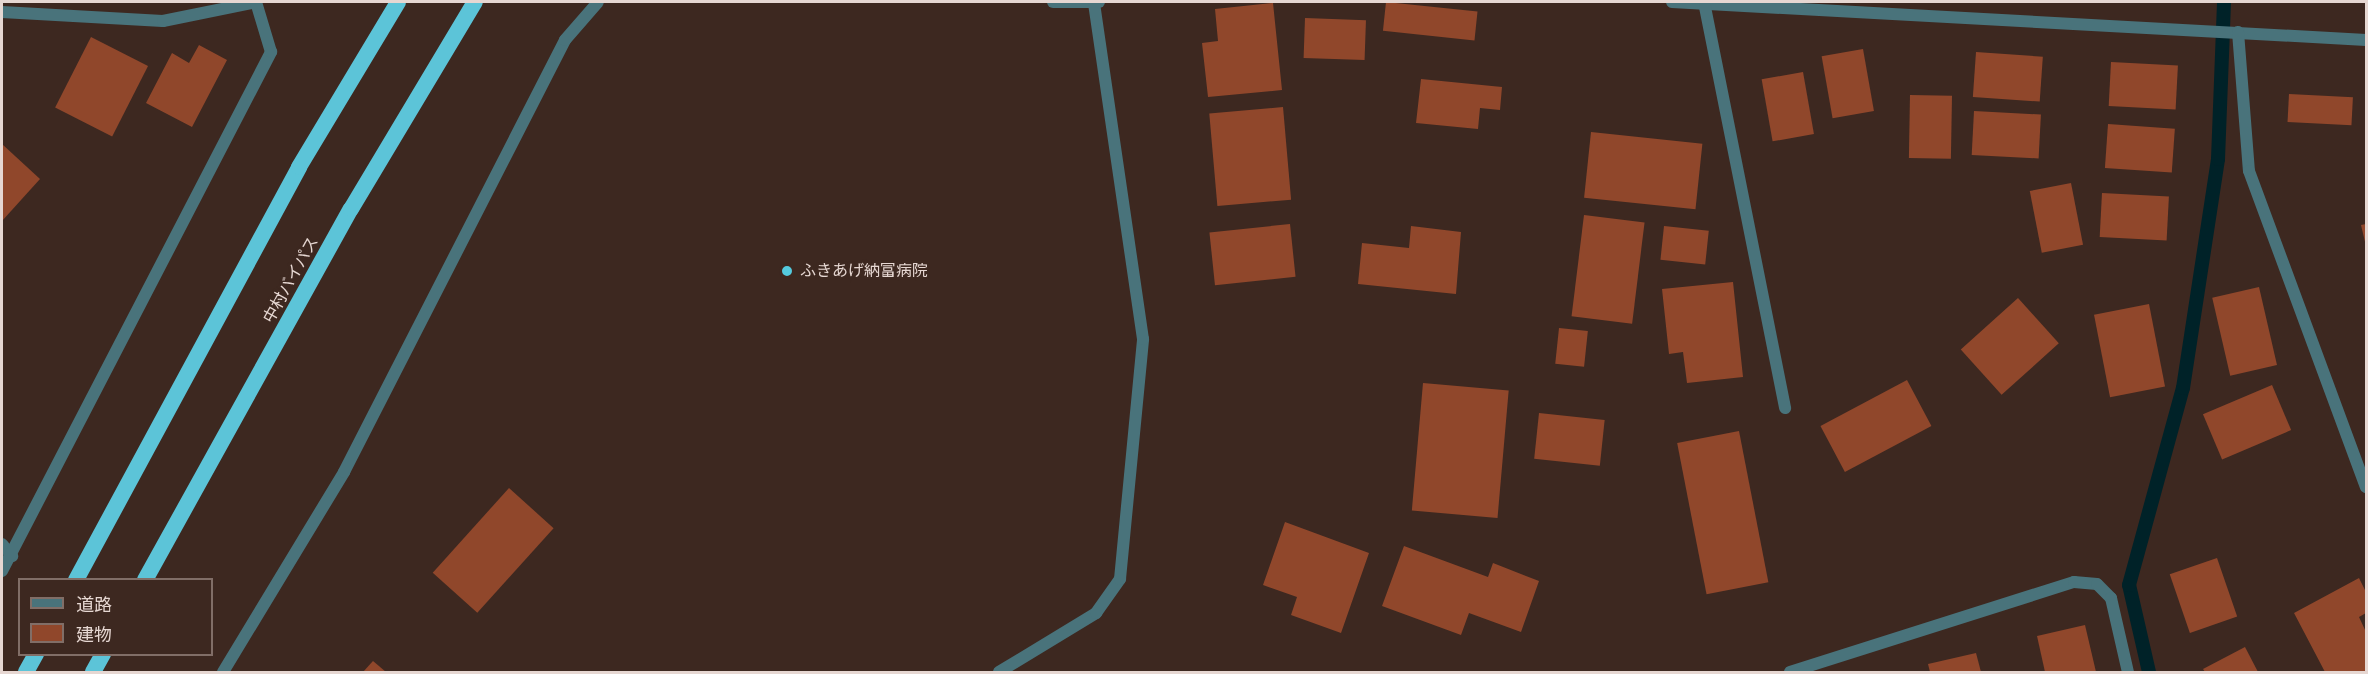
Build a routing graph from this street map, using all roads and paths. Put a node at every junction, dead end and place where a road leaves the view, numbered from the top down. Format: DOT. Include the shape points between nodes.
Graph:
graph roads {
  1 [pos="256,2"];
  2 [pos="398,2"];
  3 [pos="475,2"];
  4 [pos="598,2"];
  5 [pos="1053,2"];
  6 [pos="1672,2"];
  7 [pos="1096,3"];
  8 [pos="1706,7"];
  9 [pos="2,12"];
  10 [pos="2238,32"];
  11 [pos="2367,40"];
  12 [pos="1785,408"];
  13 [pos="2367,487"];
  14 [pos="2,544"];
  15 [pos="12,556"];
  16 [pos="2,571"];
  17 [pos="77,578"];
  18 [pos="146,578"];
  19 [pos="35,656"];
  20 [pos="102,656"];
  21 [pos="26,672"];
  22 [pos="93,672"];
  23 [pos="223,672"];
  24 [pos="999,672"];
  25 [pos="1790,672"];
  26 [pos="2128,672"];
  1 -- 9 [label="street" via="163,21"];
  1 -- 15 [label="street" via="271,52"];
  2 -- 17 [label="highway" via="299,167"];
  3 -- 18 [label="highway, 中村バイパス" via="351,209"];
  4 -- 23 [label="street" via="565,40 344,472"];
  5 -- 7 [label="street"];
  6 -- 8 [label="street"];
  7 -- 24 [label="street" via="1143,339 1120,579 1096,613"];
  8 -- 10 [label="street"];
  8 -- 12 [label="street"];
  10 -- 11 [label="street"];
  10 -- 13 [label="street" via="2249,171"];
  14 -- 15 [label="street"];
  15 -- 16 [label="street"];
  19 -- 21 [label="highway"];
  20 -- 22 [label="highway"];
  25 -- 26 [label="street" via="2074,582 2097,584 2111,598"];
}
